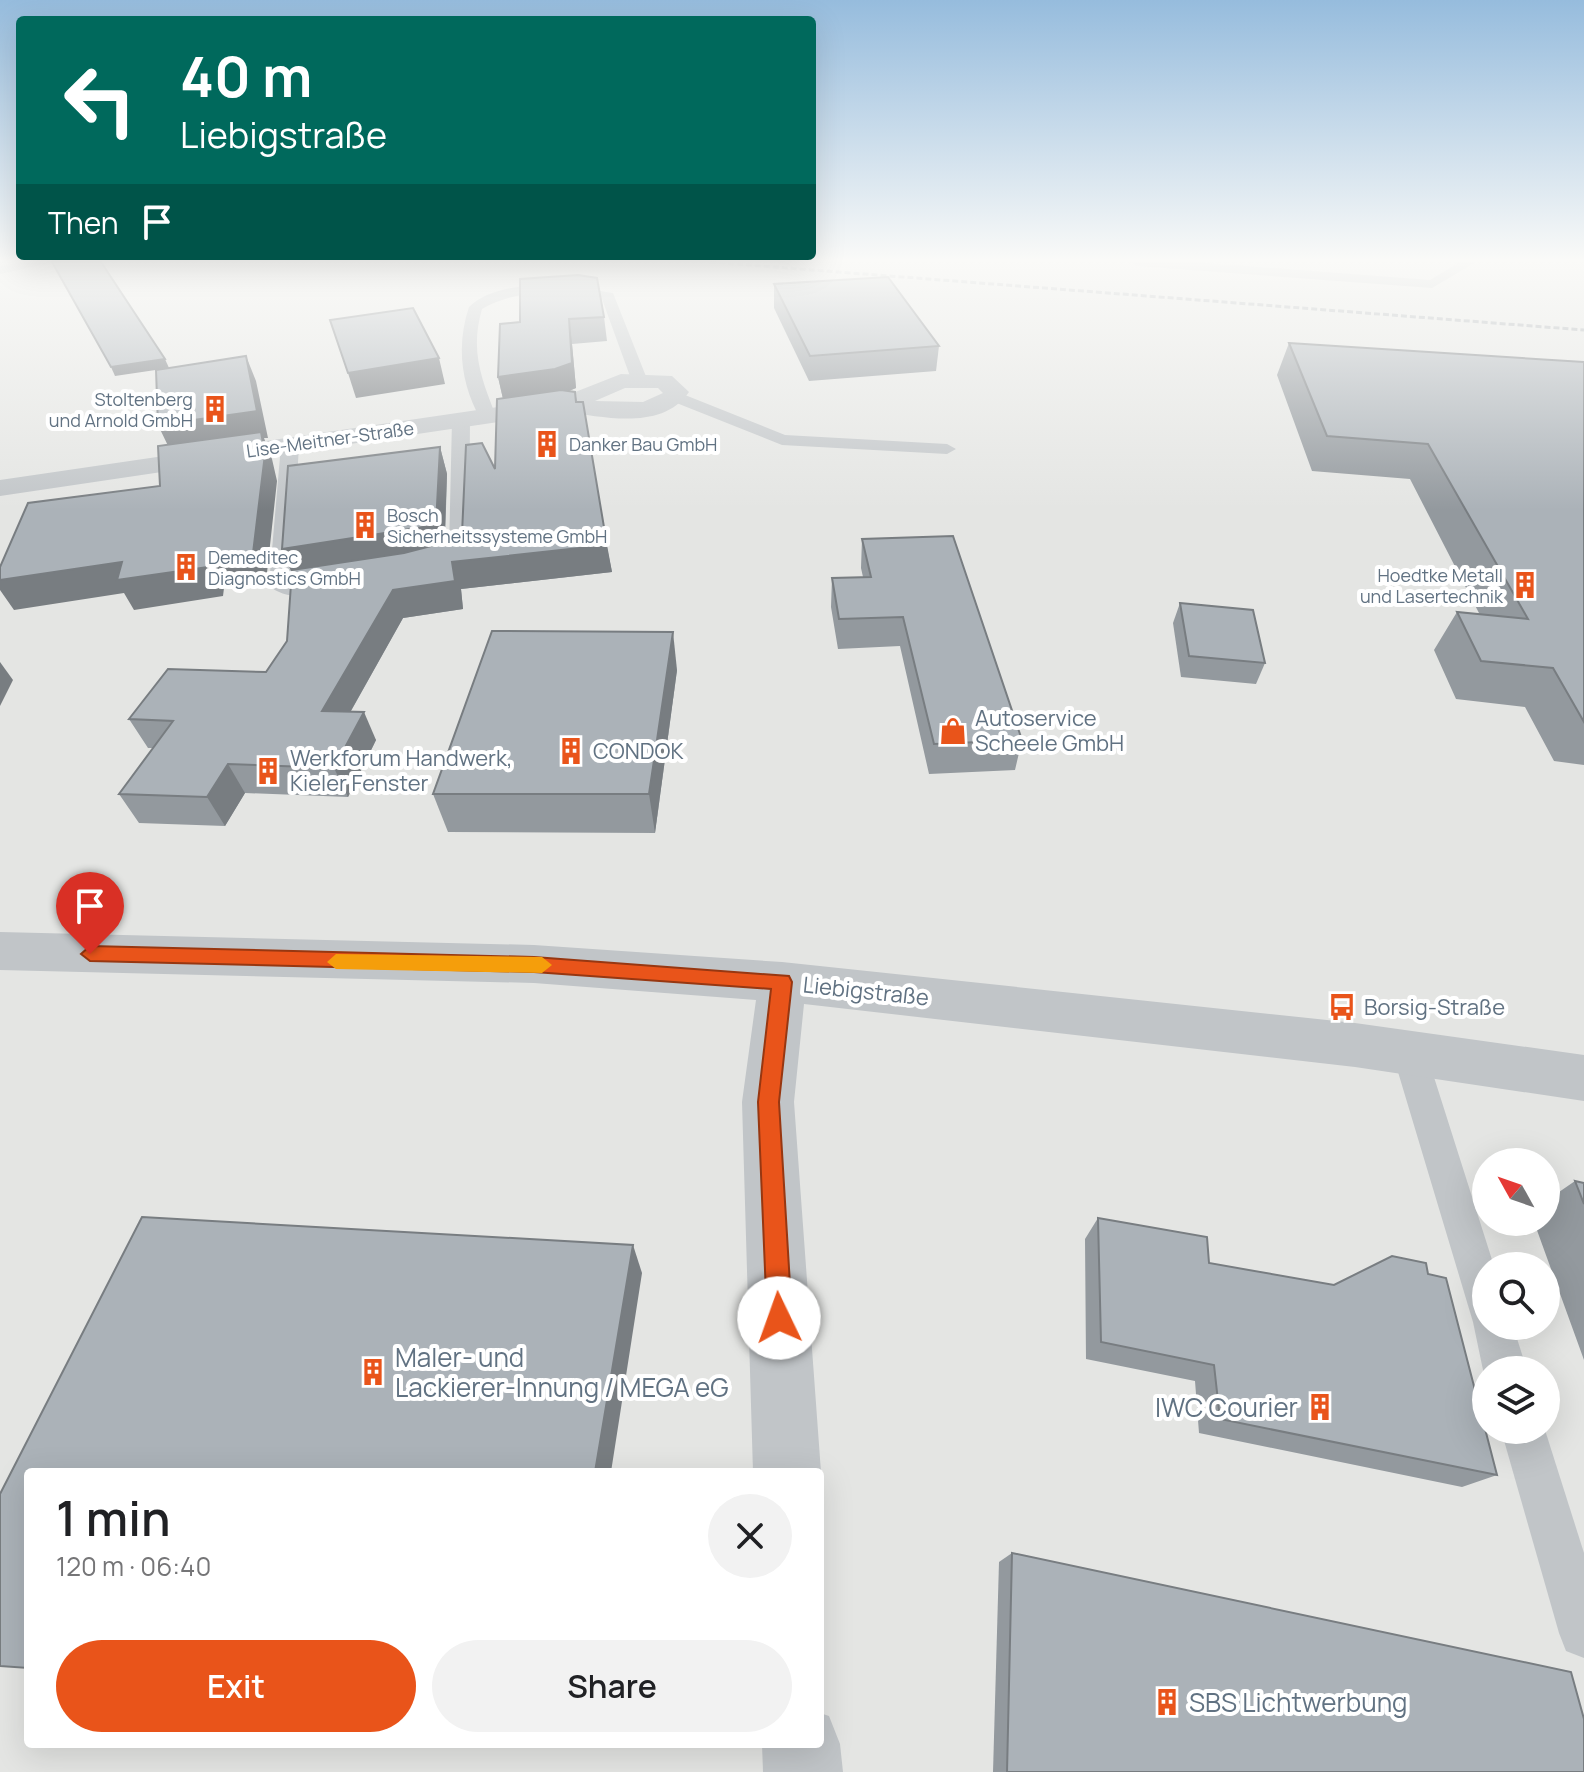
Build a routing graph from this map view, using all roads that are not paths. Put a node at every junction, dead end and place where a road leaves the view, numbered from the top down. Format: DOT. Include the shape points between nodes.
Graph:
graph roads {
  1 [pos="465,345"];
  2 [pos="626,345"];
  3 [pos="639,379"];
  4 [pos="675,396"];
  5 [pos="565,405"];
  6 [pos="474,418"];
  7 [pos="290,445"];
  8 [pos="947,449"];
  9 [pos="0,488"];
  10 [pos="423,569"];
  11 [pos="349,580"];
  12 [pos="0,951"];
  13 [pos="782,982"];
  14 [pos="1409,1052"];
  15 [pos="1584,1078"];
  16 [pos="1472,1261"];
  17 [pos="1527,1444"];
  18 [pos="787,1468"];
  19 [pos="1584,1633"];
  20 [pos="801,1748"];
  21 [pos="803,1772"];
  1 -- 6 [label="lane"];
  2 -- 3 [label="lane"];
  3 -- 4 [label="street" via="664,381"];
  3 -- 5 [label="street, Lise-Meitner-Straße" via="621,381"];
  4 -- 5 [label="street, Lise-Meitner-Straße" via="654,409 634,411"];
  4 -- 8 [label="lane" via="782,440"];
  5 -- 6 [label="street, Lise-Meitner-Straße"];
  6 -- 7 [label="street, Lise-Meitner-Straße"];
  6 -- 10 [label="lane" via="452,456 457,559"];
  7 -- 9 [label="street, Lise-Meitner-Straße"];
  7 -- 11 [label="lane" via="295,478 280,585 289,590"];
  12 -- 13 [label="street, Liebigstraße" via="534,964"];
  13 -- 14 [label="street, Liebigstraße"];
  13 -- 18 [label="street" via="768,1102"];
  14 -- 15 [label="street, Liebigstraße"];
  14 -- 16 [label="lane"];
  17 -- 19 [label="lane"];
  20 -- 21 [label="street"];
}
